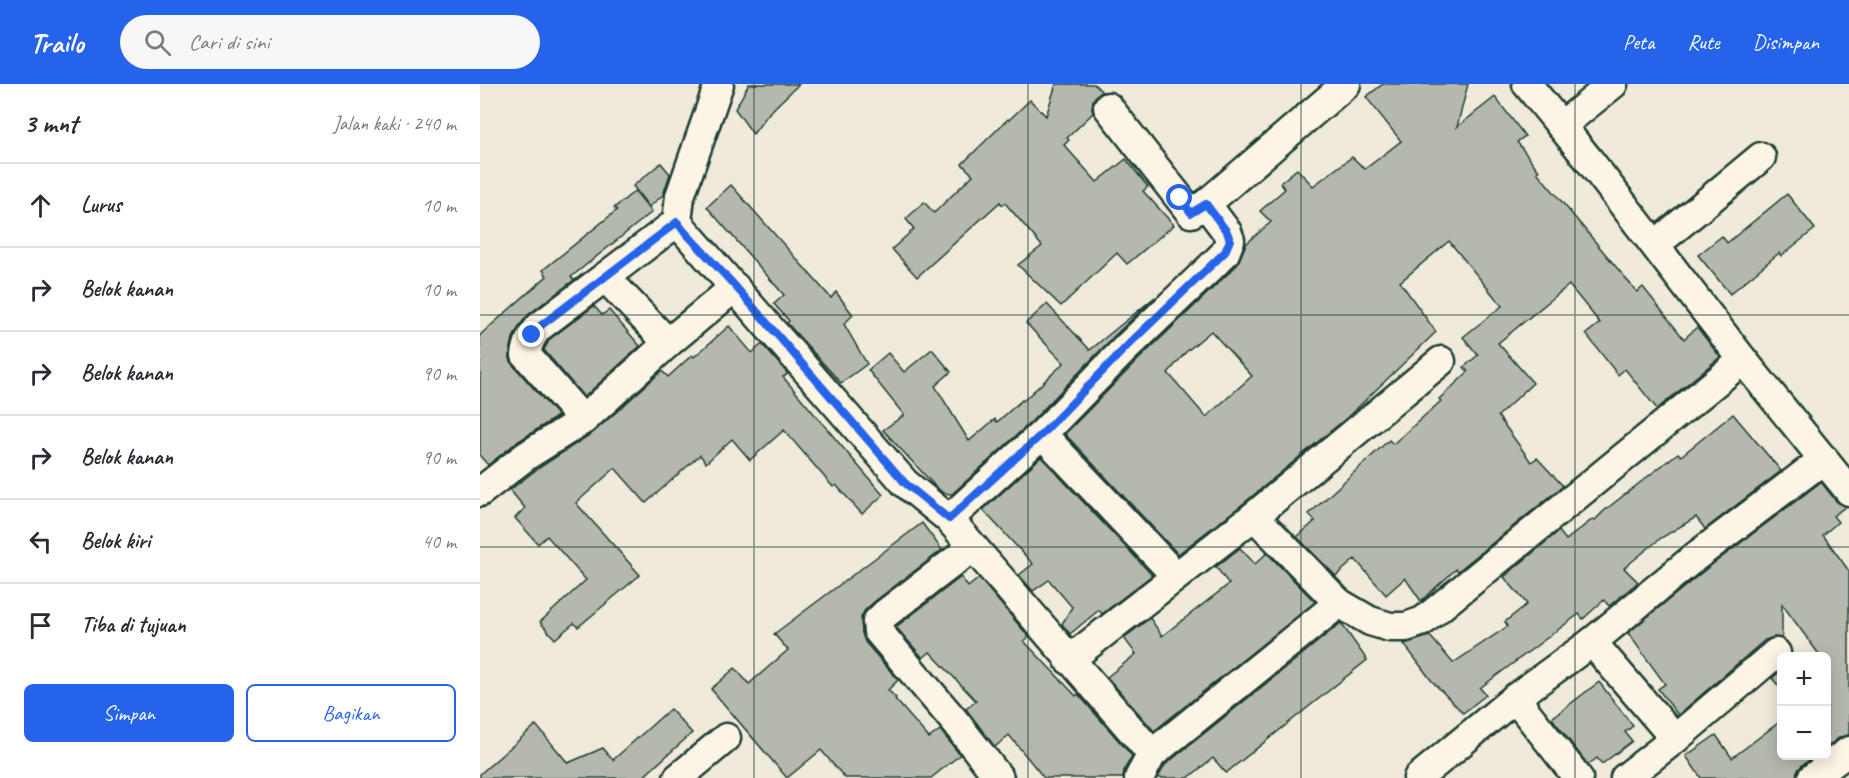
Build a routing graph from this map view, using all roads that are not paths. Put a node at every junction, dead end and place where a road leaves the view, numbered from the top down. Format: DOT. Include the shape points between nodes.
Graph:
graph roads {
  1 [pos="719,84"];
  2 [pos="1346,84"];
  3 [pos="1527,84"];
  4 [pos="1612,84"];
  5 [pos="1108,107"];
  6 [pos="1561,126"];
  7 [pos="1761,158"];
  8 [pos="1206,204"];
  9 [pos="677,222"];
  10 [pos="1655,245"];
  11 [pos="605,277"];
  12 [pos="735,286"];
  13 [pos="668,343"];
  14 [pos="1743,360"];
  15 [pos="1441,361"];
  16 [pos="583,420"];
  17 [pos="1042,434"];
  18 [pos="1839,472"];
  19 [pos="480,492"];
  20 [pos="1254,516"];
  21 [pos="949,519"];
  22 [pos="973,547"];
  23 [pos="1176,576"];
  24 [pos="1339,603"];
  25 [pos="1592,642"];
  26 [pos="1776,653"];
  27 [pos="1069,660"];
  28 [pos="1515,698"];
  29 [pos="726,738"];
  30 [pos="1675,739"];
  31 [pos="1849,751"];
  32 [pos="1146,766"];
  33 [pos="678,778"];
  34 [pos="999,778"];
  35 [pos="1418,778"];
  36 [pos="1578,778"];
  37 [pos="1625,778"];
  38 [pos="1812,778"];
  1 -- 9 [label="street" via="681,195"];
  2 -- 8 [label="street"];
  3 -- 6 [label="street"];
  4 -- 6 [label="street"];
  5 -- 8 [label="street" via="1191,213"];
  6 -- 10 [label="street"];
  7 -- 10 [label="street"];
  8 -- 17 [label="street" via="1227,232 1230,240 1225,252"];
  9 -- 11 [label="street"];
  9 -- 12 [label="street"];
  10 -- 14 [label="street"];
  11 -- 13 [label="street"];
  11 -- 16 [label="street" via="539,327 527,346 526,355"];
  12 -- 13 [label="street"];
  12 -- 21 [label="street" via="905,483"];
  13 -- 16 [label="street"];
  14 -- 18 [label="street"];
  14 -- 24 [label="street" via="1423,621 1390,627 1370,621"];
  15 -- 20 [label="street"];
  16 -- 19 [label="street" via="526,456"];
  17 -- 21 [label="street"];
  17 -- 23 [label="street"];
  18 -- 25 [label="street" via="1695,557"];
  20 -- 23 [label="street"];
  20 -- 24 [label="street"];
  21 -- 22 [label="street"];
  22 -- 27 [label="street"];
  22 -- 34 [label="street" via="885,614 877,622 878,631"];
  23 -- 27 [label="street"];
  24 -- 32 [label="street"];
  25 -- 28 [label="street"];
  25 -- 30 [label="street"];
  26 -- 30 [label="street"];
  27 -- 32 [label="street"];
  28 -- 35 [label="street"];
  28 -- 36 [label="street"];
  29 -- 33 [label="street"];
  30 -- 37 [label="street"];
  31 -- 38 [label="street"];
}
